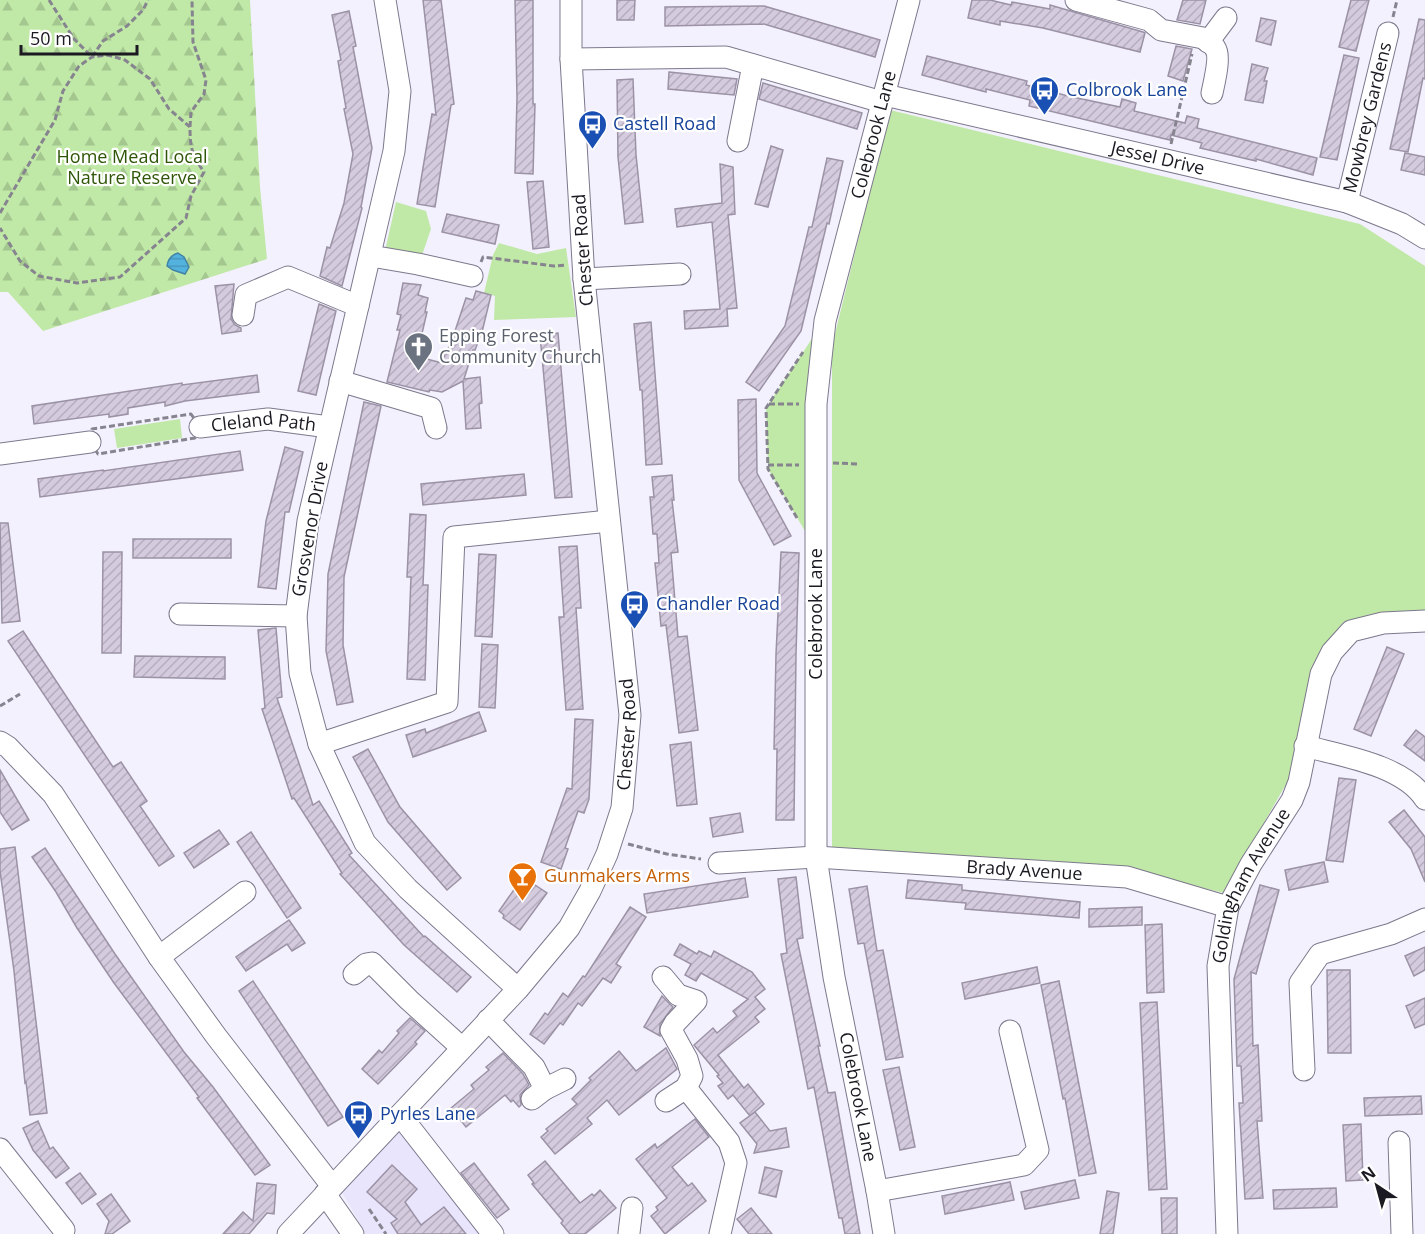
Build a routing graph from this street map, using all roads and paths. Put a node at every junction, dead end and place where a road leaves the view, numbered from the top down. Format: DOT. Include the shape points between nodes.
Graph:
graph roads {
  1 [pos="49,0"];
  2 [pos="148,0"];
  3 [pos="192,0"];
  4 [pos="385,0"];
  5 [pos="571,0"];
  6 [pos="909,0"];
  7 [pos="1076,0"];
  8 [pos="1226,18"];
  9 [pos="1388,33"];
  10 [pos="1202,39"];
  11 [pos="92,57"];
  12 [pos="571,59"];
  13 [pos="753,64"];
  14 [pos="1212,93"];
  15 [pos="883,98"];
  16 [pos="190,127"];
  17 [pos="738,141"];
  18 [pos="1168,161"];
  19 [pos="1347,202"];
  20 [pos="0,213"];
  21 [pos="0,228"];
  22 [pos="1425,237"];
  23 [pos="371,256"];
  24 [pos="584,271"];
  25 [pos="680,274"];
  26 [pos="472,276"];
  27 [pos="357,306"];
  28 [pos="243,315"];
  29 [pos="807,347"];
  30 [pos="340,381"];
  31 [pos="769,404"];
  32 [pos="794,404"];
  33 [pos="200,427"];
  34 [pos="329,427"];
  35 [pos="436,428"];
  36 [pos="90,442"];
  37 [pos="0,454"];
  38 [pos="816,462"];
  39 [pos="858,464"];
  40 [pos="768,465"];
  41 [pos="794,465"];
  42 [pos="609,521"];
  43 [pos="800,523"];
  44 [pos="180,614"];
  45 [pos="296,616"];
  46 [pos="1425,621"];
  47 [pos="20,694"];
  48 [pos="0,706"];
  49 [pos="0,742"];
  50 [pos="319,744"];
  51 [pos="1305,746"];
  52 [pos="1425,799"];
  53 [pos="611,840"];
  54 [pos="816,856"];
  55 [pos="711,861"];
  56 [pos="245,892"];
  57 [pos="1228,907"];
  58 [pos="1425,919"];
  59 [pos="159,957"];
  60 [pos="354,974"];
  61 [pos="663,977"];
  62 [pos="518,989"];
  63 [pos="488,1020"];
  64 [pos="1010,1031"];
  65 [pos="462,1048"];
  66 [pos="1304,1070"];
  67 [pos="565,1079"];
  68 [pos="686,1088"];
  69 [pos="666,1101"];
  70 [pos="400,1115"];
  71 [pos="1399,1142"];
  72 [pos="0,1149"];
  73 [pos="329,1190"];
  74 [pos="878,1191"];
  75 [pos="632,1208"];
  76 [pos="369,1209"];
  77 [pos="64,1230"];
  78 [pos="288,1234"];
  79 [pos="353,1234"];
  80 [pos="386,1234"];
  81 [pos="492,1234"];
  82 [pos="627,1234"];
  83 [pos="720,1234"];
  84 [pos="884,1234"];
  85 [pos="1227,1234"];
  86 [pos="1402,1234"];
  1 -- 11 [label="path" via="74,39"];
  2 -- 11 [label="path" via="143,10 103,41"];
  3 -- 16 [label="path" via="193,42 206,80 204,94 191,112"];
  4 -- 23 [label="street, Grosvenor Drive" via="400,92 394,150"];
  5 -- 12 [label="street, Chester Road"];
  6 -- 15 [label="street, Colebrook Lane"];
  7 -- 10 [label="street" via="1149,20 1161,30"];
  8 -- 10 [label="street"];
  9 -- 19 [label="street, Mowbrey Gardens"];
  10 -- 14 [label="street" via="1218,55"];
  10 -- 18 [label="path"];
  11 -- 16 [label="path" via="108,55 124,60 150,79 169,108"];
  11 -- 20 [label="path" via="79,66 63,91 55,120"];
  12 -- 13 [label="street" via="726,57"];
  12 -- 24 [label="street, Chester Road"];
  13 -- 15 [label="street"];
  13 -- 17 [label="street"];
  15 -- 18 [label="street, Jessel Drive"];
  15 -- 38 [label="street, Colebrook Lane" via="825,321 816,404"];
  16 -- 21 [label="path" via="190,147 204,172 191,196 186,218 120,277 77,283 39,276 20,261"];
  18 -- 19 [label="street, Jessel Drive"];
  19 -- 22 [label="street, Jessel Drive"];
  23 -- 26 [label="street"];
  23 -- 27 [label="street, Grosvenor Drive"];
  24 -- 25 [label="street"];
  24 -- 26 [label="path" via="483,257"];
  24 -- 42 [label="street, Chester Road"];
  27 -- 28 [label="street" via="288,278 246,296"];
  27 -- 30 [label="street, Grosvenor Drive"];
  29 -- 31 [label="path"];
  30 -- 34 [label="street, Grosvenor Drive"];
  30 -- 35 [label="street" via="430,408"];
  31 -- 32 [label="path"];
  31 -- 40 [label="path"];
  33 -- 34 [label="street, Cleland Path" via="268,419"];
  33 -- 36 [label="path" via="195,438 98,454"];
  33 -- 36 [label="path" via="191,414 92,429"];
  34 -- 45 [label="street, Grosvenor Drive" via="308,520"];
  36 -- 37 [label="street"];
  38 -- 39 [label="path"];
  38 -- 54 [label="street, Colebrook Lane"];
  40 -- 41 [label="path"];
  40 -- 43 [label="path"];
  42 -- 50 [label="street" via="454,537 447,702"];
  42 -- 53 [label="street, Chester Road" via="630,715 622,808"];
  44 -- 45 [label="street"];
  45 -- 50 [label="street, Grosvenor Drive" via="300,673"];
  46 -- 51 [label="street, Goldingham Avenue" via="1383,623 1352,631 1332,652 1321,674"];
  47 -- 48 [label="path"];
  49 -- 59 [label="street" via="53,794"];
  50 -- 62 [label="street, Grosvenor Drive" via="365,843 408,889"];
  51 -- 52 [label="street" via="1387,769 1420,791"];
  51 -- 57 [label="street, Goldingham Avenue" via="1292,800"];
  53 -- 55 [label="path"];
  53 -- 62 [label="street, Chester Road" via="590,891 568,928"];
  54 -- 55 [label="street, Brady Avenue"];
  54 -- 57 [label="street, Brady Avenue" via="1127,877"];
  54 -- 74 [label="street, Colebrook Lane" via="834,977"];
  56 -- 59 [label="street"];
  57 -- 85 [label="street, Goldingham Avenue" via="1218,966"];
  58 -- 66 [label="street" via="1391,934 1320,954 1300,983"];
  59 -- 73 [label="street"];
  60 -- 65 [label="street" via="366,963 372,963"];
  61 -- 68 [label="street" via="678,995 696,1001 671,1029 692,1076"];
  62 -- 63 [label="street, Chester Road"];
  63 -- 65 [label="street, Chester Road"];
  63 -- 67 [label="street" via="534,1067 539,1094"];
  64 -- 74 [label="street" via="1038,1150 1024,1165"];
  65 -- 70 [label="street, Chester Road"];
  68 -- 69 [label="street"];
  68 -- 83 [label="street" via="729,1142 736,1163"];
  70 -- 73 [label="street, Chester Road"];
  70 -- 81 [label="street"];
  71 -- 86 [label="street"];
  72 -- 77 [label="street"];
  73 -- 78 [label="street, Chester Road"];
  73 -- 79 [label="street"];
  74 -- 84 [label="street, Colebrook Lane"];
  75 -- 82 [label="street"];
  76 -- 80 [label="path"];
}
